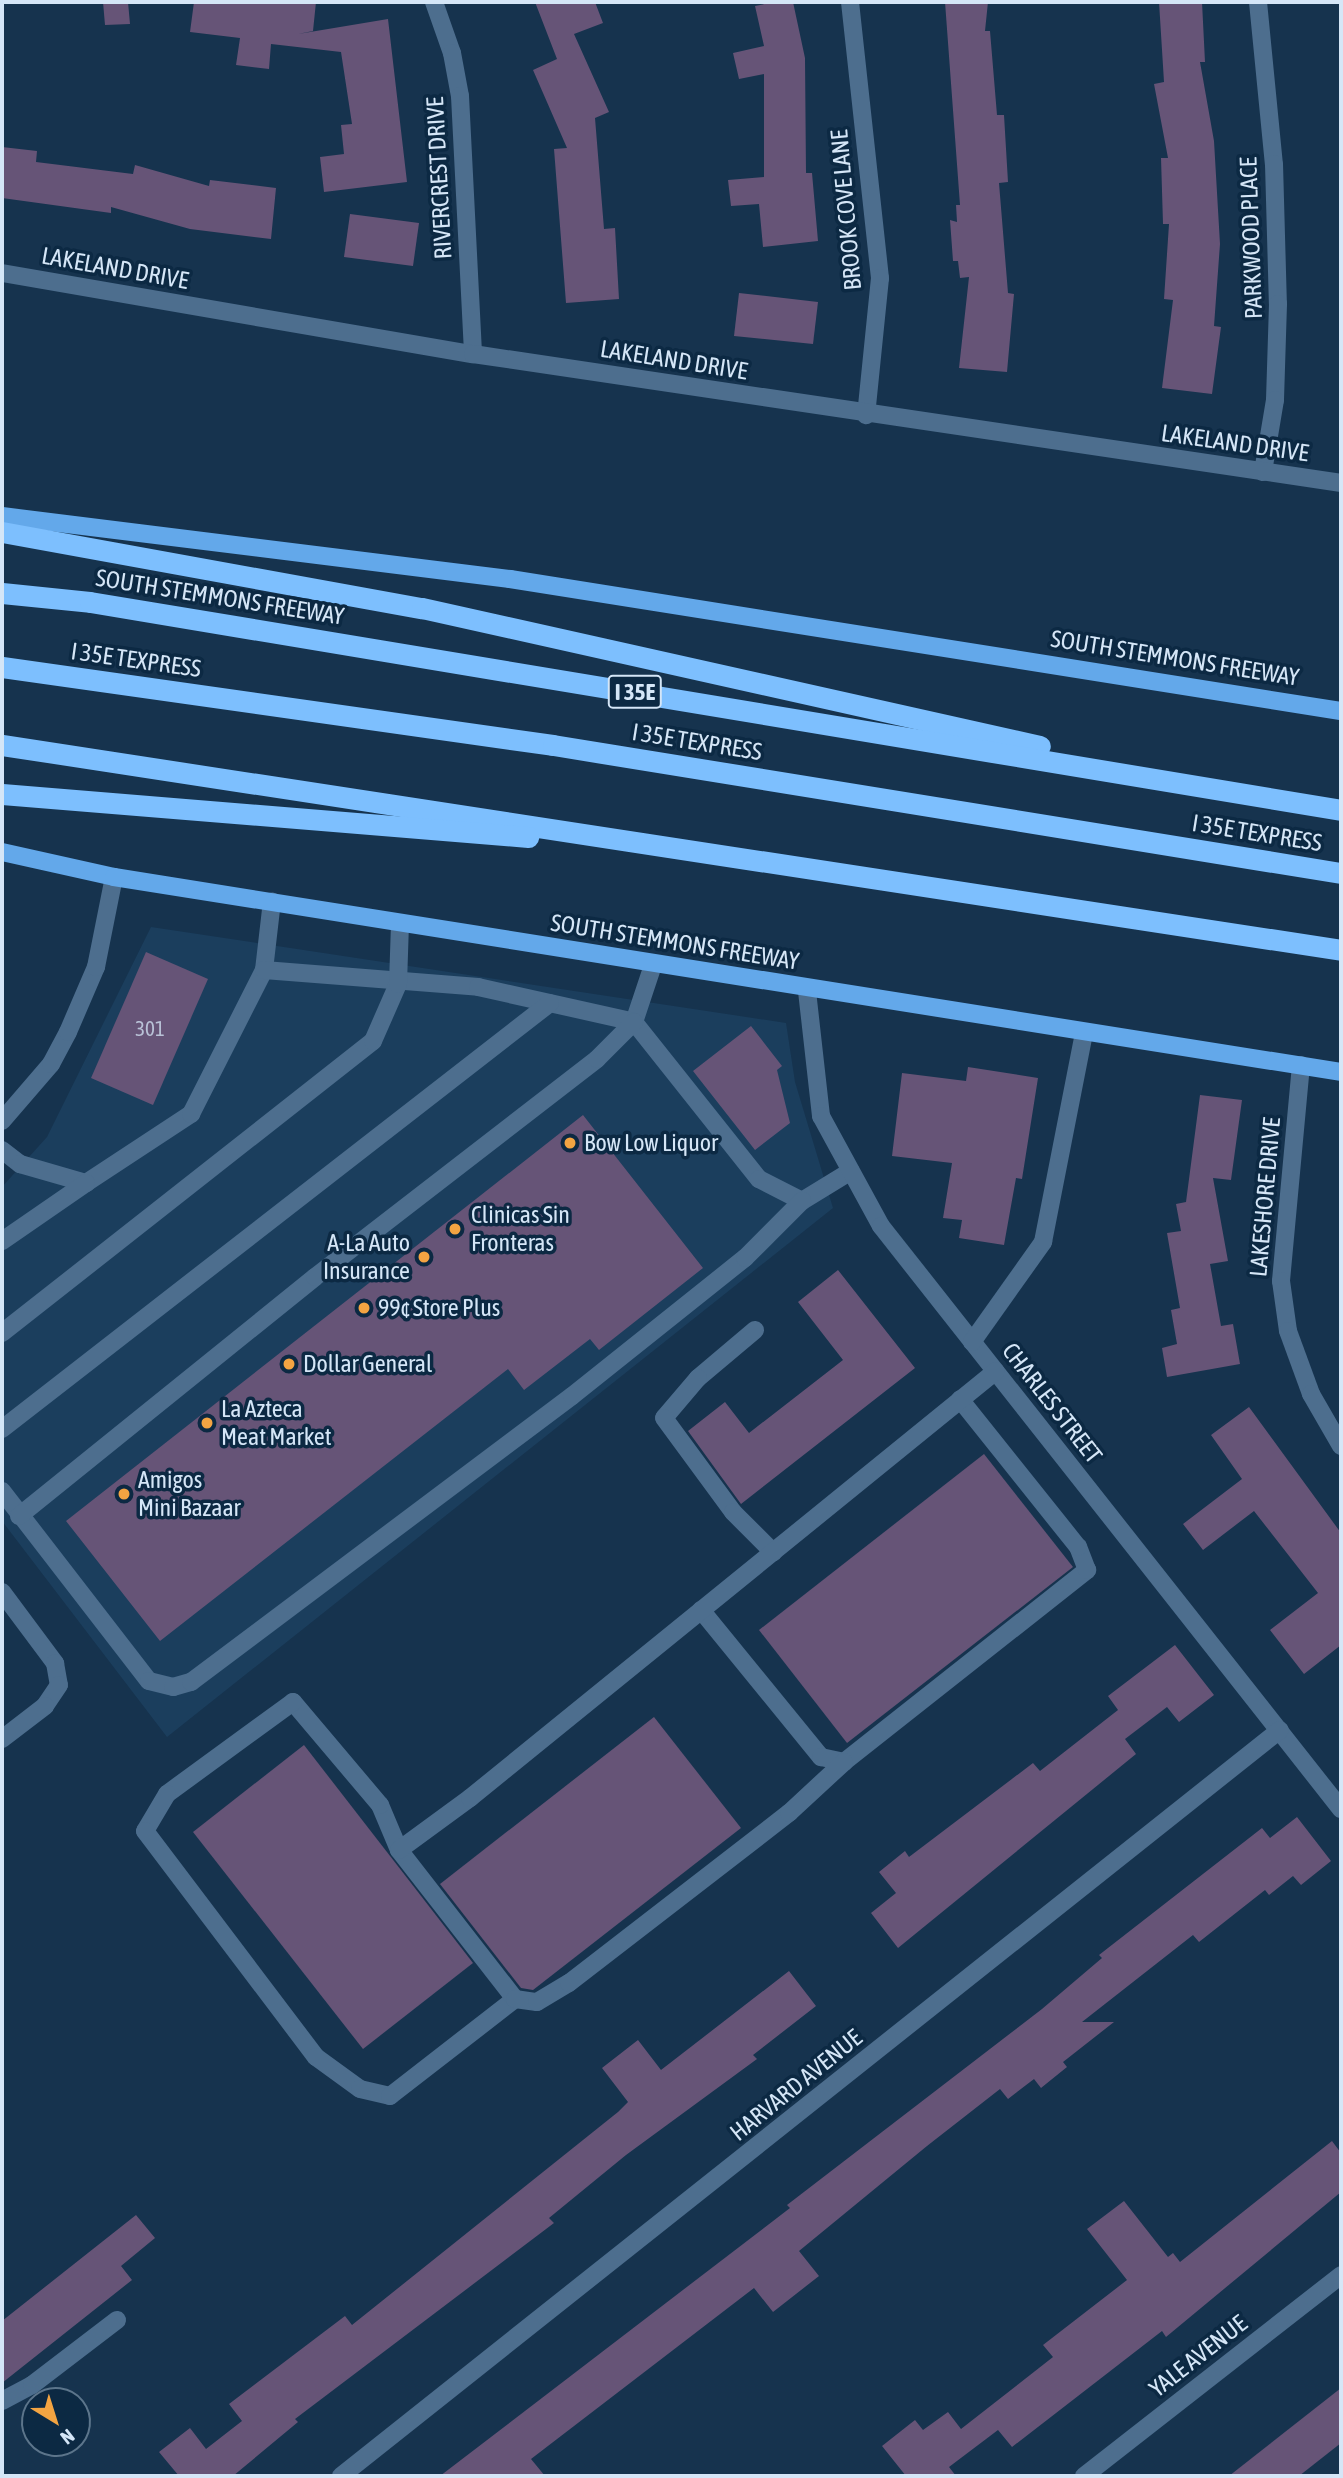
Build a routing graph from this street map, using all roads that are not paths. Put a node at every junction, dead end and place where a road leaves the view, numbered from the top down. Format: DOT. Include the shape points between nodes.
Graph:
graph roads {
  1 [pos="433,2"];
  2 [pos="850,2"];
  3 [pos="1258,2"];
  4 [pos="2,273"];
  5 [pos="473,354"];
  6 [pos="866,415"];
  7 [pos="1263,472"];
  8 [pos="1341,483"];
  9 [pos="2,516"];
  10 [pos="2,532"];
  11 [pos="2,593"];
  12 [pos="2,666"];
  13 [pos="1341,711"];
  14 [pos="2,745"];
  15 [pos="2,794"];
  16 [pos="1268,798"];
  17 [pos="1341,810"];
  18 [pos="2,852"];
  19 [pos="715,853"];
  20 [pos="1341,873"];
  21 [pos="114,877"];
  22 [pos="272,901"];
  23 [pos="400,923"];
  24 [pos="1341,950"];
  25 [pos="653,965"];
  26 [pos="264,970"];
  27 [pos="398,984"];
  28 [pos="807,990"];
  29 [pos="550,1003"];
  30 [pos="634,1022"];
  31 [pos="1084,1033"];
  32 [pos="1301,1065"];
  33 [pos="1341,1072"];
  34 [pos="2,1121"];
  35 [pos="2,1150"];
  36 [pos="851,1171"];
  37 [pos="86,1183"];
  38 [pos="802,1201"];
  39 [pos="2,1241"];
  40 [pos="755,1330"];
  41 [pos="2,1333"];
  42 [pos="972,1342"];
  43 [pos="996,1371"];
  44 [pos="960,1399"];
  45 [pos="2,1429"];
  46 [pos="1341,1446"];
  47 [pos="2,1491"];
  48 [pos="19,1516"];
  49 [pos="774,1552"];
  50 [pos="2,1592"];
  51 [pos="701,1610"];
  52 [pos="1280,1730"];
  53 [pos="2,1739"];
  54 [pos="844,1762"];
  55 [pos="1341,1809"];
  56 [pos="399,1850"];
  57 [pos="515,1999"];
  58 [pos="1341,2275"];
  59 [pos="117,2320"];
  60 [pos="2,2400"];
  61 [pos="341,2476"];
  62 [pos="1084,2476"];
  1 -- 5 [label="street, RIVERCREST DRIVE" via="452,52 460,96"];
  2 -- 6 [label="street, BROOK COVE LANE" via="880,278"];
  3 -- 7 [label="street, PARKWOOD PLACE" via="1274,164 1279,304 1275,400"];
  4 -- 5 [label="street, LAKELAND DRIVE"];
  5 -- 6 [label="street, LAKELAND DRIVE"];
  6 -- 7 [label="street, LAKELAND DRIVE"];
  7 -- 8 [label="street, LAKELAND DRIVE"];
  9 -- 13 [label="main road, SOUTH STEMMONS FREEWAY" via="510,579"];
  10 -- 16 [label="highway" via="422,608"];
  11 -- 16 [label="highway, SOUTH STEMMONS FREEWAY / I 35E" via="90,602"];
  12 -- 20 [label="highway, I 35E TEXPRESS" via="553,745"];
  14 -- 19 [label="highway"];
  15 -- 19 [label="highway"];
  16 -- 17 [label="highway, SOUTH STEMMONS FREEWAY / I 35E"];
  18 -- 21 [label="main road, SOUTH STEMMONS FREEWAY"];
  19 -- 24 [label="highway"];
  21 -- 22 [label="main road, SOUTH STEMMONS FREEWAY"];
  21 -- 34 [label="street" via="96,967 68,1032 51,1064"];
  22 -- 23 [label="main road, SOUTH STEMMONS FREEWAY"];
  22 -- 26 [label="street"];
  23 -- 25 [label="main road, SOUTH STEMMONS FREEWAY"];
  23 -- 27 [label="street"];
  25 -- 28 [label="main road, SOUTH STEMMONS FREEWAY"];
  25 -- 30 [label="street"];
  26 -- 27 [label="street"];
  26 -- 37 [label="street" via="191,1114"];
  27 -- 29 [label="street" via="478,987"];
  27 -- 41 [label="street" via="373,1041"];
  28 -- 31 [label="main road, SOUTH STEMMONS FREEWAY"];
  28 -- 36 [label="street, CHARLES STREET" via="821,1116"];
  29 -- 30 [label="street"];
  29 -- 45 [label="street"];
  30 -- 38 [label="street" via="759,1179"];
  30 -- 48 [label="street" via="597,1059 315,1277"];
  31 -- 32 [label="main road, SOUTH STEMMONS FREEWAY"];
  31 -- 42 [label="street" via="1043,1242"];
  32 -- 33 [label="main road, SOUTH STEMMONS FREEWAY"];
  32 -- 46 [label="street, LAKESHORE DRIVE" via="1281,1281 1289,1331 1307,1381"];
  35 -- 37 [label="street" via="20,1164"];
  36 -- 38 [label="street"];
  36 -- 42 [label="street, CHARLES STREET" via="881,1226"];
  37 -- 39 [label="street"];
  38 -- 48 [label="street" via="745,1258 572,1396 191,1682 173,1687 149,1681"];
  40 -- 49 [label="street" via="698,1378 664,1418 733,1512"];
  42 -- 43 [label="street, CHARLES STREET"];
  43 -- 44 [label="street"];
  43 -- 52 [label="street, CHARLES STREET"];
  44 -- 49 [label="street"];
  44 -- 54 [label="street" via="1078,1547 1087,1570"];
  47 -- 48 [label="street"];
  49 -- 51 [label="street"];
  50 -- 53 [label="street" via="55,1662 59,1685 45,1706"];
  51 -- 54 [label="street" via="821,1756"];
  51 -- 56 [label="street"];
  52 -- 55 [label="street, CHARLES STREET"];
  52 -- 61 [label="street, HARVARD AVENUE"];
  54 -- 57 [label="street" via="789,1813 569,1983 537,2002"];
  56 -- 57 [label="street"];
  56 -- 57 [label="street" via="380,1805 293,1702 167,1794 145,1831 316,2057 360,2089 390,2096"];
  58 -- 62 [label="street, YALE AVENUE"];
  59 -- 60 [label="street" via="32,2385"];
}
